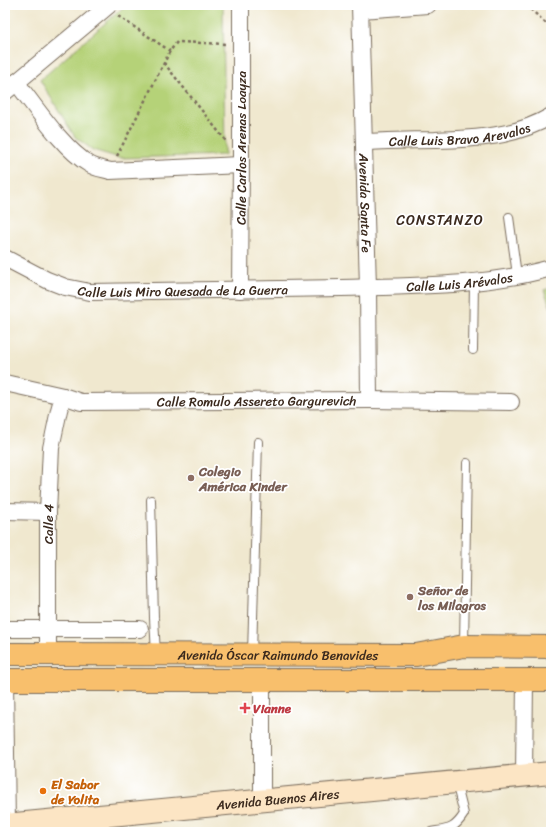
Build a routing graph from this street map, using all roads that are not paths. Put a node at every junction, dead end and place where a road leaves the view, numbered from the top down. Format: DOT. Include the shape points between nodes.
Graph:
graph roads {
  1 [pos="240,5"];
  2 [pos="428,5"];
  3 [pos="108,6"];
  4 [pos="361,7"];
  5 [pos="11,87"];
  6 [pos="550,120"];
  7 [pos="364,142"];
  8 [pos="241,162"];
  9 [pos="509,217"];
  10 [pos="5,258"];
  11 [pos="551,268"];
  12 [pos="517,275"];
  13 [pos="474,283"];
  14 [pos="368,287"];
  15 [pos="240,290"];
  16 [pos="473,350"];
  17 [pos="5,383"];
  18 [pos="63,396"];
  19 [pos="369,400"];
  20 [pos="511,402"];
  21 [pos="258,442"];
  22 [pos="466,463"];
  23 [pos="151,500"];
  24 [pos="5,511"];
  25 [pos="48,512"];
  26 [pos="5,629"];
  27 [pos="47,629"];
  28 [pos="140,629"];
  29 [pos="464,646"];
  30 [pos="551,647"];
  31 [pos="5,654"];
  32 [pos="48,654"];
  33 [pos="252,654"];
  34 [pos="148,655"];
  35 [pos="551,662"];
  36 [pos="262,679"];
  37 [pos="5,680"];
  38 [pos="141,680"];
  39 [pos="525,680"];
  40 [pos="551,680"];
  41 [pos="551,773"];
  42 [pos="524,776"];
  43 [pos="456,782"];
  44 [pos="262,800"];
  45 [pos="6,825"];
  46 [pos="431,832"];
  1 -- 8 [label="street, Calle Carlos Arenas Loayza"];
  2 -- 4 [label="street"];
  3 -- 5 [label="street"];
  4 -- 7 [label="street, Avenida Santa Fe"];
  5 -- 8 [label="street" via="75,155 90,165 110,171"];
  6 -- 7 [label="street, Calle Luis Bravo Arevalos" via="526,128 470,139"];
  7 -- 14 [label="street, Avenida Santa Fe"];
  8 -- 15 [label="street, Calle Carlos Arenas Loayza"];
  9 -- 12 [label="lane"];
  10 -- 15 [label="street, Calle Luis Miro Quesada de La Guerra" via="47,280 90,292"];
  11 -- 12 [label="street, Calle Luis Arévalos"];
  12 -- 13 [label="street, Calle Luis Arévalos"];
  13 -- 14 [label="street, Calle Luis Arévalos"];
  13 -- 16 [label="lane"];
  14 -- 15 [label="street, Calle Luis Miro Quesada de La Guerra"];
  14 -- 19 [label="street, Avenida Santa Fe"];
  17 -- 18 [label="street, Calle Romulo Assereto Gargurevich"];
  18 -- 19 [label="street, Calle Romulo Assereto Gargurevich" via="81,402"];
  18 -- 25 [label="street, Calle 4" via="50,448"];
  19 -- 20 [label="street, Calle Romulo Assereto Gargurevich"];
  21 -- 33 [label="lane"];
  22 -- 29 [label="lane"];
  23 -- 34 [label="lane" via="154,618"];
  24 -- 25 [label="street"];
  25 -- 27 [label="street, Calle 4"];
  26 -- 27 [label="street"];
  27 -- 28 [label="street"];
  27 -- 32 [label="street, Calle 4"];
  29 -- 30 [label="main road, Avenida Óscar Raimundo Benavides"];
  29 -- 33 [label="main road, Avenida Óscar Raimundo Benavides" via="416,655"];
  31 -- 32 [label="main road, Avenida Óscar Raimundo Benavides"];
  32 -- 34 [label="main road, Avenida Óscar Raimundo Benavides"];
  33 -- 34 [label="main road, Avenida Óscar Raimundo Benavides"];
  34 -- 38 [label="main road"];
  35 -- 39 [label="main road"];
  36 -- 38 [label="main road, Avenida Óscar Raimundo Benavides"];
  36 -- 39 [label="main road, Avenida Óscar Raimundo Benavides"];
  36 -- 44 [label="street"];
  37 -- 38 [label="main road, Avenida Óscar Raimundo Benavides"];
  37 -- 45 [label="street"];
  39 -- 40 [label="main road, Avenida Óscar Raimundo Benavides"];
  39 -- 42 [label="street"];
  41 -- 42 [label="main road, Avenida Buenos Aires"];
  42 -- 43 [label="main road, Avenida Buenos Aires"];
  43 -- 44 [label="main road, Avenida Buenos Aires"];
  43 -- 46 [label="lane" via="464,814 458,824"];
  44 -- 45 [label="main road, Avenida Buenos Aires"];
}
